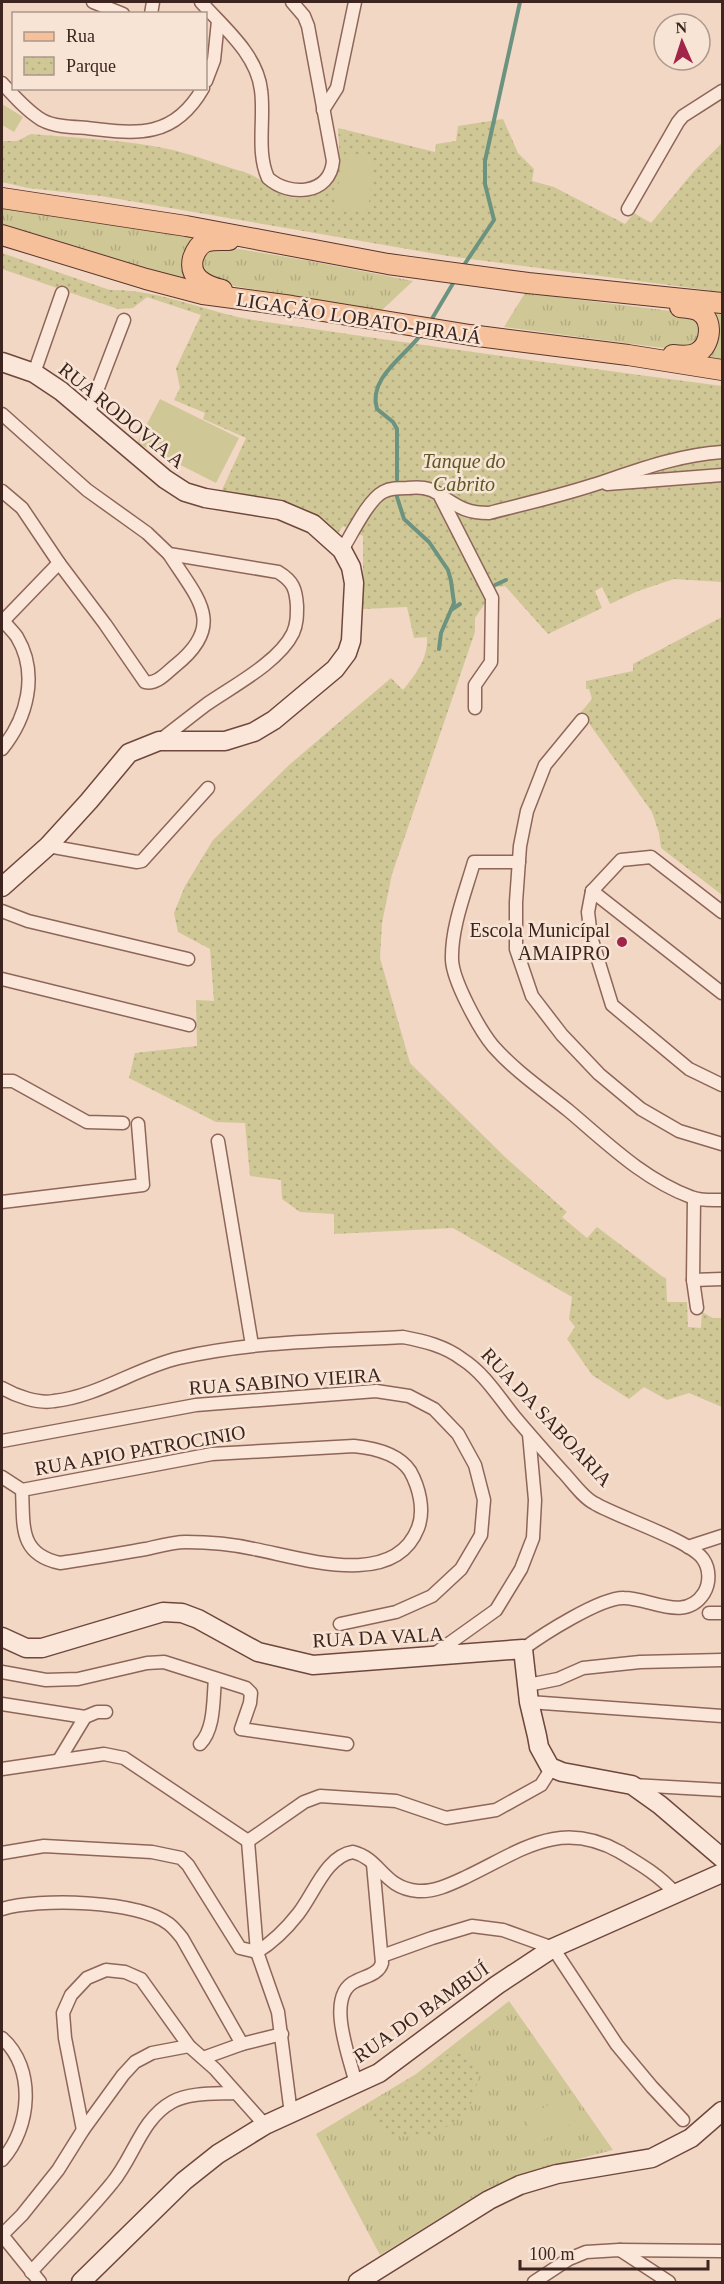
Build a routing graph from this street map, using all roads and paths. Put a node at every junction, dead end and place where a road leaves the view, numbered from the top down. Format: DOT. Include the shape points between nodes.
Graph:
graph roads {
  1 [pos="93,2"];
  2 [pos="201,2"];
  3 [pos="291,2"];
  4 [pos="355,2"];
  5 [pos="118,12"];
  6 [pos="218,21"];
  7 [pos="207,78"];
  8 [pos="2,83"];
  9 [pos="201,90"];
  10 [pos="723,91"];
  11 [pos="323,110"];
  12 [pos="2,198"];
  13 [pos="628,209"];
  14 [pos="2,235"];
  15 [pos="2,241"];
  16 [pos="266,241"];
  17 [pos="33,245"];
  18 [pos="607,291"];
  19 [pos="62,293"];
  20 [pos="723,303"];
  21 [pos="292,306"];
  22 [pos="124,320"];
  23 [pos="628,355"];
  24 [pos="2,362"];
  25 [pos="723,370"];
  26 [pos="34,374"];
  27 [pos="2,414"];
  28 [pos="88,414"];
  29 [pos="723,452"];
  30 [pos="723,475"];
  31 [pos="590,486"];
  32 [pos="2,491"];
  33 [pos="439,494"];
  34 [pos="342,550"];
  35 [pos="169,554"];
  36 [pos="59,563"];
  37 [pos="2,621"];
  38 [pos="475,708"];
  39 [pos="582,720"];
  40 [pos="159,741"];
  41 [pos="2,749"];
  42 [pos="208,788"];
  43 [pos="48,846"];
  44 [pos="519,862"];
  45 [pos="2,887"];
  46 [pos="592,891"];
  47 [pos="2,911"];
  48 [pos="723,912"];
  49 [pos="188,959"];
  50 [pos="2,979"];
  51 [pos="723,993"];
  52 [pos="189,1025"];
  53 [pos="2,1081"];
  54 [pos="723,1085"];
  55 [pos="123,1123"];
  56 [pos="138,1124"];
  57 [pos="218,1142"];
  58 [pos="723,1144"];
  59 [pos="694,1199"];
  60 [pos="723,1200"];
  61 [pos="2,1202"];
  62 [pos="723,1279"];
  63 [pos="693,1280"];
  64 [pos="697,1308"];
  65 [pos="252,1345"];
  66 [pos="2,1388"];
  67 [pos="529,1434"];
  68 [pos="2,1441"];
  69 [pos="2,1477"];
  70 [pos="22,1490"];
  71 [pos="723,1536"];
  72 [pos="688,1547"];
  73 [pos="709,1613"];
  74 [pos="723,1613"];
  75 [pos="340,1624"];
  76 [pos="2,1637"];
  77 [pos="523,1649"];
  78 [pos="429,1658"];
  79 [pos="723,1660"];
  80 [pos="2,1672"];
  81 [pos="215,1679"];
  82 [pos="529,1694"];
  83 [pos="2,1704"];
  84 [pos="106,1712"];
  85 [pos="723,1716"];
  86 [pos="86,1717"];
  87 [pos="200,1744"];
  88 [pos="347,1744"];
  89 [pos="59,1760"];
  90 [pos="550,1767"];
  91 [pos="2,1769"];
  92 [pos="632,1785"];
  93 [pos="723,1790"];
  94 [pos="248,1841"];
  95 [pos="2,1853"];
  96 [pos="723,1858"];
  97 [pos="374,1864"];
  98 [pos="723,1873"];
  99 [pos="675,1893"];
  100 [pos="2,1909"];
  101 [pos="553,1948"];
  102 [pos="257,1952"];
  103 [pos="382,1956"];
  104 [pos="282,2034"];
  105 [pos="2,2038"];
  106 [pos="242,2044"];
  107 [pos="189,2046"];
  108 [pos="203,2058"];
  109 [pos="356,2084"];
  110 [pos="236,2093"];
  111 [pos="723,2110"];
  112 [pos="291,2114"];
  113 [pos="683,2120"];
  114 [pos="265,2125"];
  115 [pos="83,2130"];
  116 [pos="2,2160"];
  117 [pos="2,2235"];
  118 [pos="619,2250"];
  119 [pos="723,2251"];
  120 [pos="36,2280"];
  121 [pos="81,2283"];
  122 [pos="358,2283"];
  123 [pos="534,2283"];
  124 [pos="669,2283"];
  1 -- 5 [label="street"];
  2 -- 6 [label="street"];
  3 -- 11 [label="street" via="306,21"];
  4 -- 11 [label="street" via="337,88"];
  6 -- 7 [label="street" via="214,60"];
  6 -- 11 [label="street" via="247,54 256,71 261,89 264,168 276,185 289,190 309,189 330,173 333,161"];
  8 -- 9 [label="street" via="49,123 130,133 171,123 187,111"];
  10 -- 13 [label="street" via="678,122"];
  12 -- 16 [label="main road"];
  14 -- 17 [label="main road, LIGAÇÃO LOBATO-PIRAJÁ"];
  15 -- 17 [label="street"];
  16 -- 18 [label="main road" via="388,264"];
  16 -- 21 [label="main road" via="206,242 194,255 193,269 211,287"];
  17 -- 21 [label="main road, LIGAÇÃO LOBATO-PIRAJÁ" via="203,294"];
  18 -- 20 [label="main road"];
  18 -- 23 [label="main road" via="697,310 708,323 706,344 695,354"];
  19 -- 26 [label="street"];
  21 -- 23 [label="main road, LIGAÇÃO LOBATO-PIRAJÁ" via="470,335"];
  22 -- 28 [label="street"];
  23 -- 25 [label="main road, LIGAÇÃO LOBATO-PIRAJÁ"];
  24 -- 26 [label="street, RUA RODOVIA A"];
  26 -- 28 [label="street, RUA RODOVIA A"];
  27 -- 35 [label="street" via="87,490 147,532"];
  28 -- 34 [label="street, RUA RODOVIA A" via="185,492 291,514 323,530"];
  29 -- 31 [label="street" via="676,458"];
  30 -- 31 [label="street"];
  31 -- 33 [label="street" via="489,513 463,510"];
  32 -- 36 [label="street" via="22,508"];
  33 -- 34 [label="street" via="418,487 381,493"];
  33 -- 38 [label="street" via="492,598 491,662 475,685"];
  34 -- 40 [label="street, RUA RODOVIA A" via="353,575 351,641 335,669 254,732 225,741"];
  35 -- 36 [label="street" via="201,604 205,620 201,638 192,652 157,681 148,683"];
  35 -- 40 [label="street" via="278,572 289,579 296,591 297,621 292,635 263,667"];
  36 -- 37 [label="street"];
  37 -- 41 [label="street" via="17,637 23,652 28,691 25,709"];
  39 -- 44 [label="street" via="545,765 537,782 527,811"];
  40 -- 43 [label="street, RUA RODOVIA A" via="123,758"];
  42 -- 43 [label="street" via="142,861"];
  43 -- 45 [label="street, RUA RODOVIA A"];
  44 -- 58 [label="street" via="516,949 532,996 599,1074 641,1109 679,1131"];
  44 -- 59 [label="street" via="474,862 455,932 452,961 477,1022 493,1046 520,1073 618,1154 663,1185"];
  46 -- 48 [label="street" via="621,860 651,857"];
  46 -- 51 [label="street"];
  46 -- 54 [label="street" via="588,912 591,937 612,1005 689,1069"];
  47 -- 49 [label="street" via="28,921"];
  50 -- 52 [label="street"];
  53 -- 55 [label="street" via="13,1081 87,1122"];
  56 -- 61 [label="street" via="143,1185"];
  57 -- 65 [label="street"];
  59 -- 60 [label="street"];
  59 -- 63 [label="street"];
  62 -- 63 [label="street"];
  63 -- 64 [label="street"];
  65 -- 66 [label="street, RUA DA SABOARIA" via="178,1358 80,1397 51,1402 14,1395"];
  65 -- 67 [label="street, RUA DA SABOARIA" via="403,1337 434,1344 472,1365"];
  67 -- 72 [label="street, RUA DA SABOARIA" via="592,1503"];
  67 -- 78 [label="street" via="535,1500 533,1538 521,1569 496,1610"];
  68 -- 75 [label="street, RUA SABINO VIEIRA" via="196,1405 376,1391 409,1396 434,1409 458,1434 475,1465 484,1500 481,1535 461,1569 432,1596 396,1612"];
  69 -- 70 [label="street, RUA APIO PATROCINIO"];
  70 -- 70 [label="street, RUA APIO PATROCINIO" via="212,1454 354,1446 381,1451 406,1466 416,1481 421,1502 419,1524 411,1543 393,1558 363,1565 329,1564 251,1548 182,1542 60,1563 45,1560 32,1549 25,1535"];
  71 -- 72 [label="street"];
  72 -- 77 [label="street, RUA DA SABOARIA" via="703,1559 709,1577 696,1602 677,1608 615,1598"];
  73 -- 74 [label="street"];
  76 -- 78 [label="street, RUA DA VALA" via="26,1648 42,1648 172,1611 198,1619 258,1652 304,1664"];
  77 -- 78 [label="street, RUA DA VALA"];
  77 -- 82 [label="street"];
  79 -- 82 [label="street" via="583,1668"];
  80 -- 81 [label="street" via="46,1680 78,1679 164,1662"];
  81 -- 87 [label="street" via="211,1721"];
  81 -- 88 [label="street" via="251,1692 241,1729"];
  82 -- 85 [label="street"];
  82 -- 90 [label="street" via="539,1747"];
  83 -- 86 [label="street"];
  84 -- 86 [label="street"];
  86 -- 89 [label="street"];
  89 -- 91 [label="street"];
  89 -- 94 [label="street" via="104,1754 124,1758"];
  90 -- 92 [label="street"];
  90 -- 94 [label="street" via="541,1785 496,1810 447,1818 396,1801 320,1796 304,1802"];
  92 -- 93 [label="street"];
  92 -- 96 [label="street"];
  94 -- 102 [label="street"];
  95 -- 102 [label="street" via="44,1846 152,1852 181,1858 240,1948"];
  97 -- 99 [label="street" via="403,1888 428,1890 455,1882 548,1839 576,1836 608,1845 661,1879"];
  97 -- 102 [label="street" via="353,1852 339,1857 291,1922"];
  97 -- 103 [label="street"];
  98 -- 99 [label="street, RUA DO BAMBUÍ"];
  99 -- 101 [label="street, RUA DO BAMBUÍ"];
  100 -- 106 [label="street" via="49,1903 106,1905 149,1914 168,1923 182,1938"];
  101 -- 103 [label="street" via="503,1930 472,1926"];
  101 -- 109 [label="street, RUA DO BAMBUÍ" via="379,2073"];
  101 -- 113 [label="street" via="617,2045"];
  102 -- 104 [label="street"];
  103 -- 109 [label="street" via="378,1971 352,1983 341,1996 340,2016"];
  104 -- 106 [label="street"];
  104 -- 112 [label="street"];
  105 -- 116 [label="street" via="20,2061 27,2089 22,2122 12,2148"];
  106 -- 108 [label="street"];
  107 -- 108 [label="street"];
  107 -- 115 [label="street" via="152,2053 135,2062"];
  107 -- 115 [label="street" via="141,1979 106,1970 87,1978 70,1995 63,2013"];
  108 -- 110 [label="street"];
  109 -- 112 [label="street, RUA DO BAMBUÍ"];
  110 -- 114 [label="street"];
  110 -- 120 [label="street" via="192,2096 158,2111 114,2182"];
  111 -- 122 [label="street" via="691,2138 652,2158 557,2174 504,2192"];
  112 -- 114 [label="street, RUA DO BAMBUÍ"];
  114 -- 121 [label="street, RUA DO BAMBUÍ" via="184,2181"];
  115 -- 117 [label="street" via="58,2170"];
  117 -- 120 [label="street"];
  118 -- 119 [label="street"];
  118 -- 123 [label="street" via="586,2252"];
  118 -- 124 [label="street"];
}
